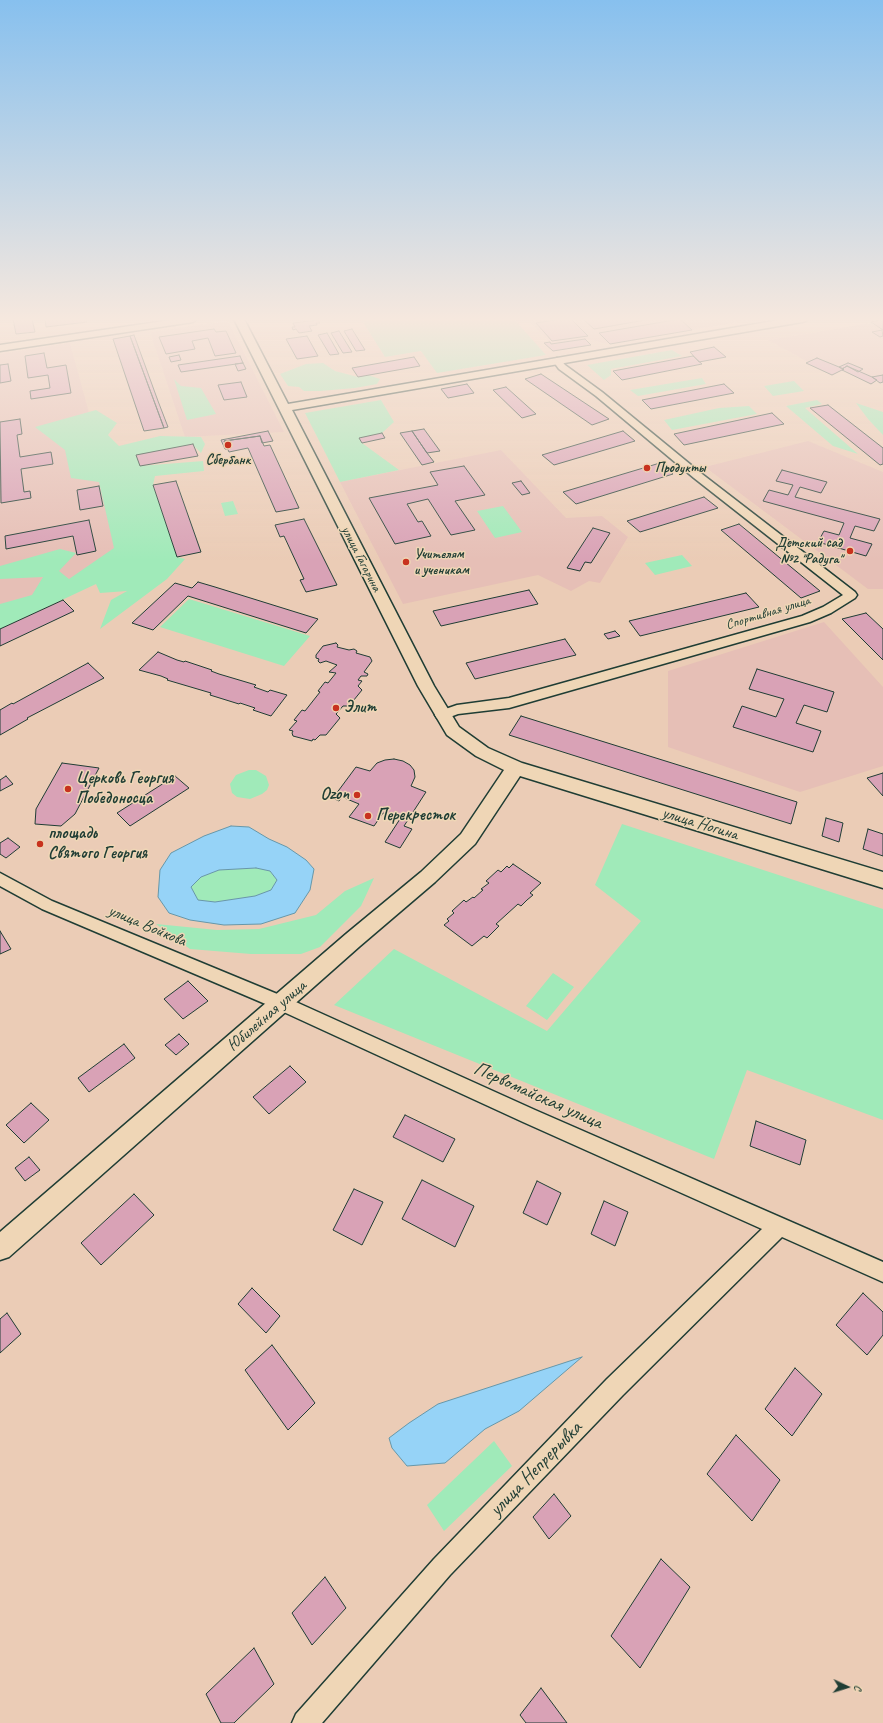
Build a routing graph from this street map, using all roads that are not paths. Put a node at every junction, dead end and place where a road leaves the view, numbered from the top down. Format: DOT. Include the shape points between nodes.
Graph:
graph roads {
  1 [pos="280,399"];
  2 [pos="334,399"];
  3 [pos="606,399"];
  4 [pos="284,408"];
  5 [pos="442,715"];
  6 [pos="516,768"];
  7 [pos="0,879"];
  8 [pos="883,880"];
  9 [pos="282,1003"];
  10 [pos="778,1227"];
  11 [pos="0,1248"];
  12 [pos="883,1272"];
  13 [pos="305,1723"];
  1 -- 4 [label="street, улица Гагарина"];
  2 -- 4 [label="street"];
  3 -- 5 [label="street, Спортивная улица" via="851,595 806,619 509,703 457,710"];
  4 -- 5 [label="street, улица Гагарина"];
  5 -- 6 [label="street, улица Гагарина" via="453,731 482,752"];
  6 -- 8 [label="street, улица Ногина"];
  6 -- 9 [label="street, Юбилейная улица" via="468,839"];
  7 -- 9 [label="street, улица Войкова" via="48,905"];
  9 -- 10 [label="street, Первомайская улица"];
  9 -- 11 [label="street, Юбилейная улица"];
  10 -- 12 [label="street, Первомайская улица"];
  10 -- 13 [label="street, улица Непрерывка" via="615,1386 442,1567"];
}
